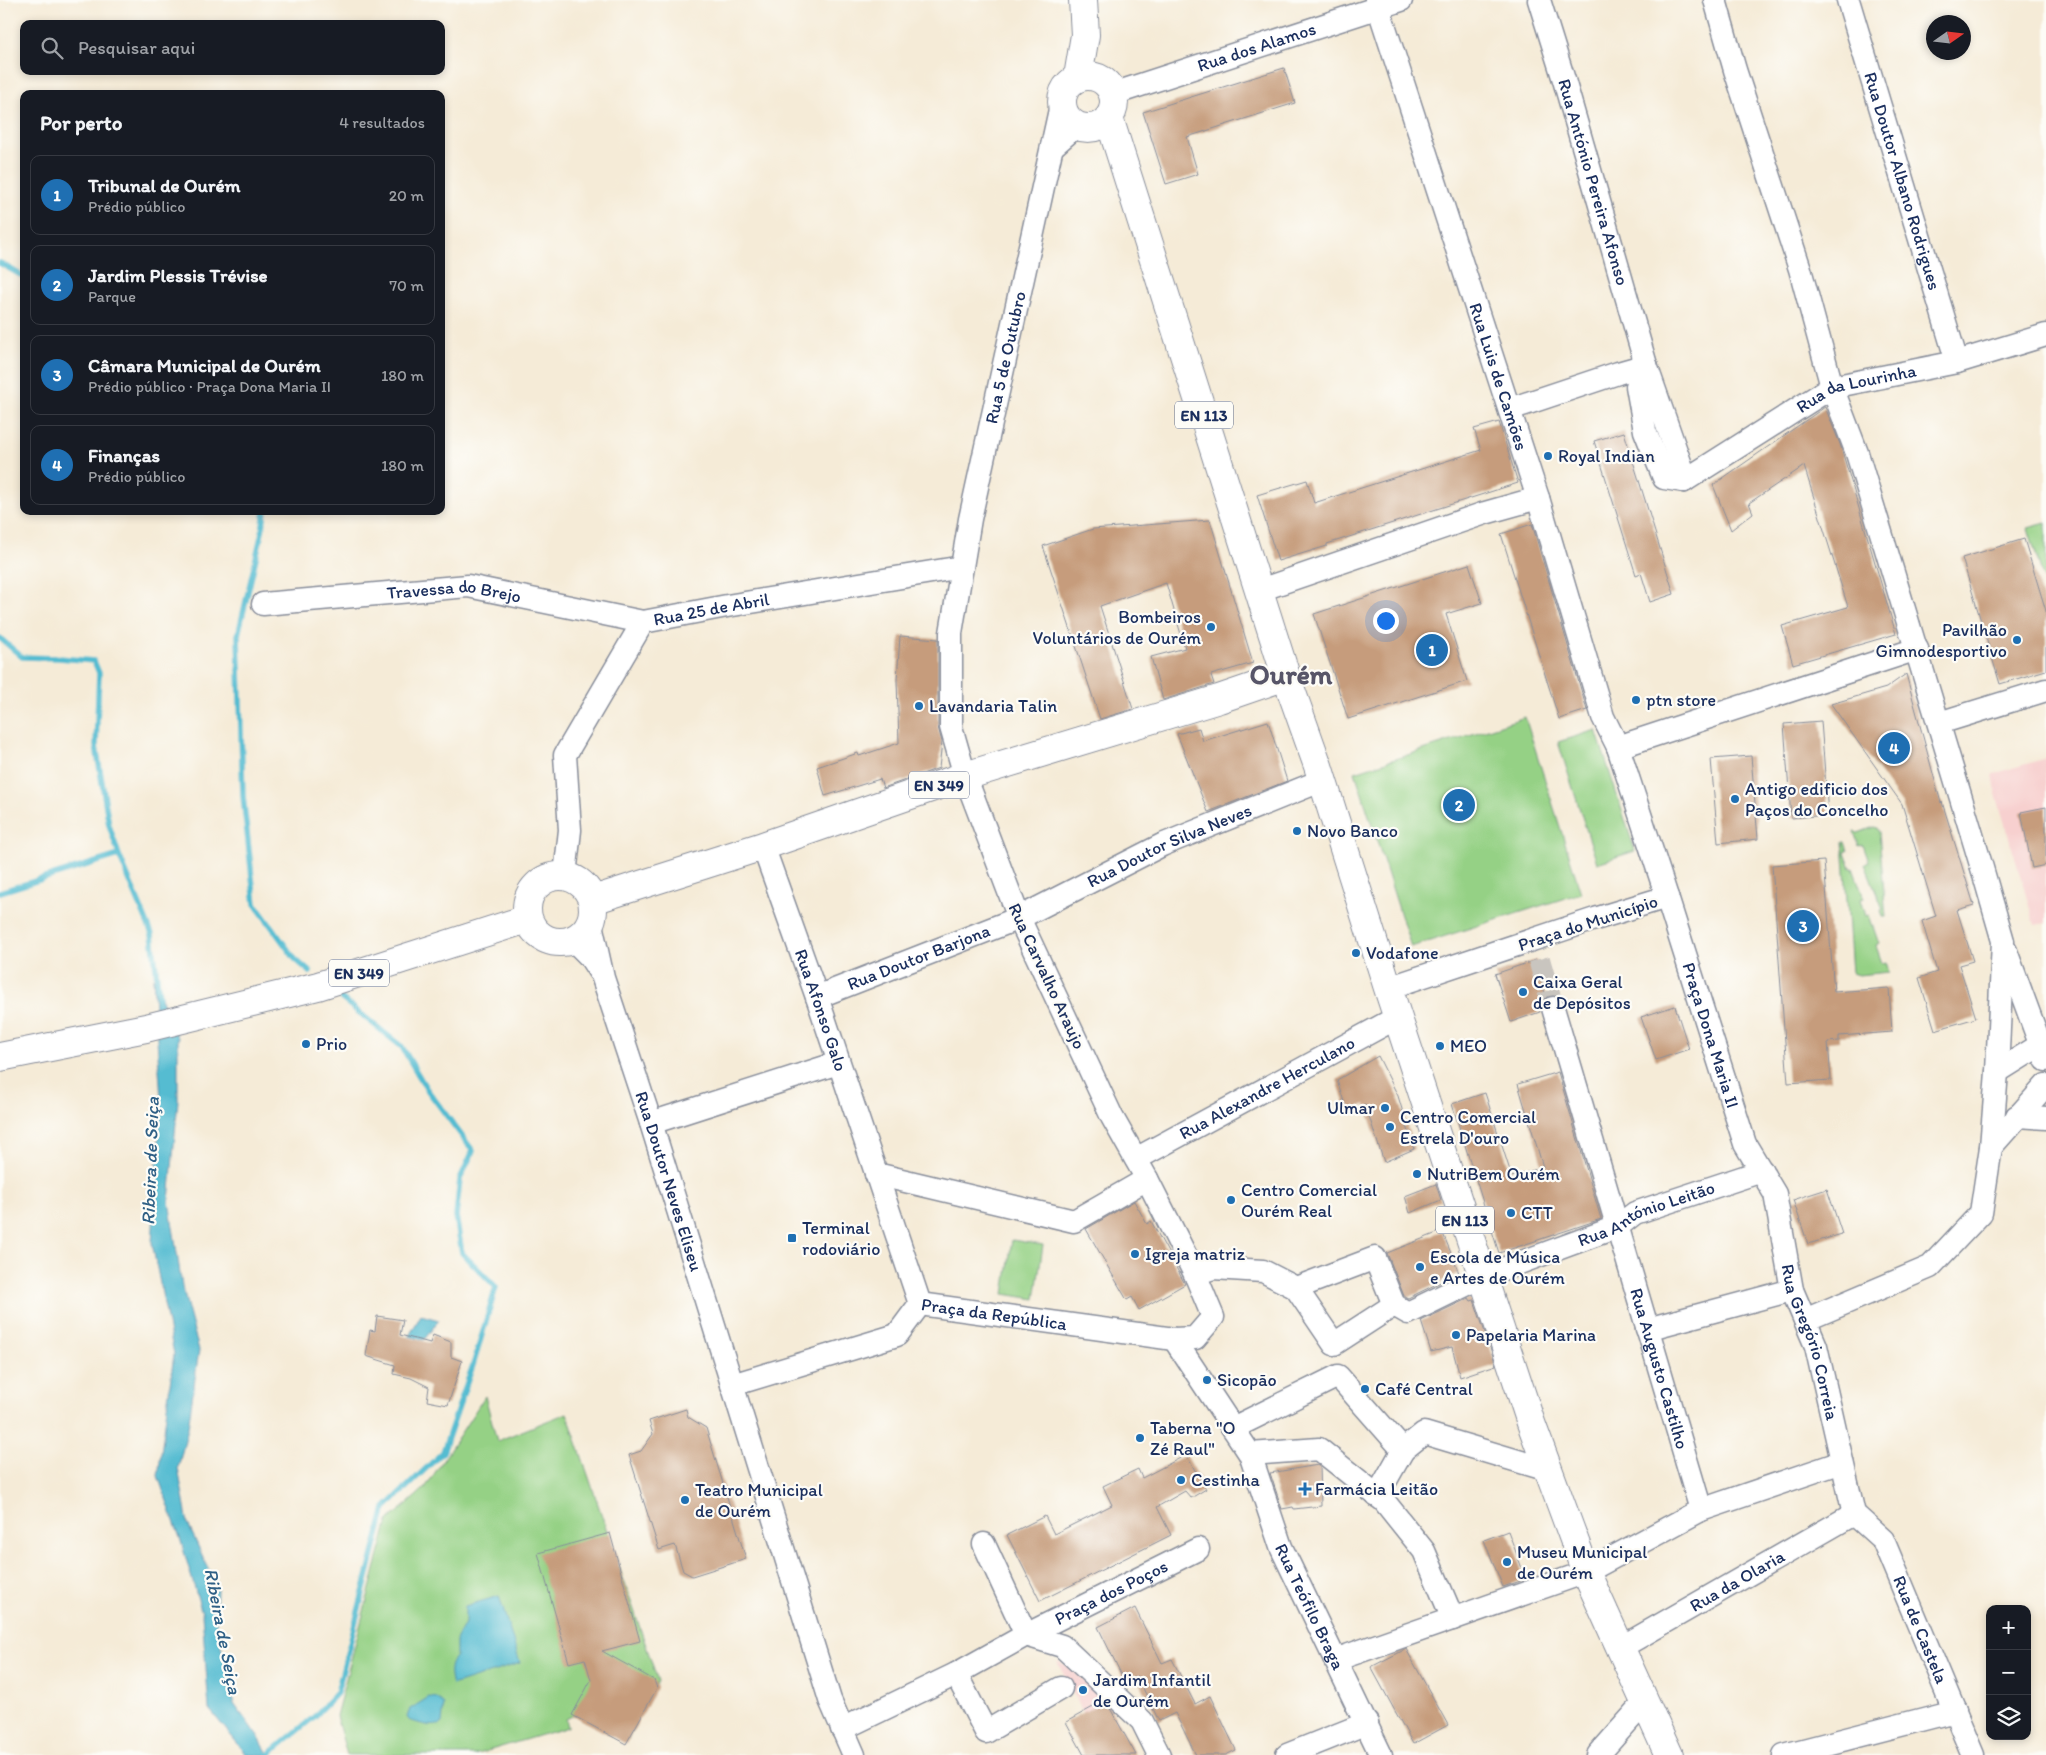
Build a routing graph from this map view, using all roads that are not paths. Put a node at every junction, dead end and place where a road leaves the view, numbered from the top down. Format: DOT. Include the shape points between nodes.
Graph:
graph roads {
  1 [pos="1083,0"];
  2 [pos="1401,0"];
  3 [pos="1538,0"];
  4 [pos="1715,0"];
  5 [pos="1848,0"];
  6 [pos="1378,4"];
  7 [pos="1090,104"];
  8 [pos="2046,335"];
  9 [pos="1957,362"];
  10 [pos="1646,365"];
  11 [pos="1832,387"];
  12 [pos="1510,409"];
  13 [pos="1684,481"];
  14 [pos="1538,498"];
  15 [pos="962,567"];
  16 [pos="1260,590"];
  17 [pos="262,604"];
  18 [pos="643,622"];
  19 [pos="1916,649"];
  20 [pos="1286,676"];
  21 [pos="2046,690"];
  22 [pos="1939,723"];
  23 [pos="1618,747"];
  24 [pos="965,776"];
  25 [pos="1323,780"];
  26 [pos="763,846"];
  27 [pos="566,875"];
  28 [pos="1666,897"];
  29 [pos="1019,918"];
  30 [pos="527,919"];
  31 [pos="586,921"];
  32 [pos="2003,941"];
  33 [pos="1388,988"];
  34 [pos="817,997"];
  35 [pos="1553,1008"];
  36 [pos="1398,1017"];
  37 [pos="2043,1052"];
  38 [pos="0,1056"];
  39 [pos="838,1063"];
  40 [pos="1997,1072"];
  41 [pos="2046,1085"];
  42 [pos="2017,1116"];
  43 [pos="2046,1118"];
  44 [pos="651,1123"];
  45 [pos="1991,1148"];
  46 [pos="1136,1159"];
  47 [pos="1762,1171"];
  48 [pos="876,1174"];
  49 [pos="1147,1179"];
  50 [pos="1617,1227"];
  51 [pos="1195,1274"];
  52 [pos="1484,1276"];
  53 [pos="1296,1288"];
  54 [pos="1792,1290"];
  55 [pos="920,1304"];
  56 [pos="1394,1306"];
  57 [pos="1805,1320"];
  58 [pos="1647,1329"];
  59 [pos="1174,1339"];
  60 [pos="1334,1344"];
  61 [pos="1338,1376"];
  62 [pos="732,1385"];
  63 [pos="1233,1428"];
  64 [pos="1403,1450"];
  65 [pos="1250,1454"];
  66 [pos="1842,1462"];
  67 [pos="1548,1470"];
  68 [pos="1377,1496"];
  69 [pos="1701,1510"];
  70 [pos="1854,1514"];
  71 [pos="984,1544"];
  72 [pos="1198,1549"];
  73 [pos="1586,1572"];
  74 [pos="1453,1619"];
  75 [pos="1026,1635"];
  76 [pos="1620,1648"];
  77 [pos="1335,1660"];
  78 [pos="956,1674"];
  79 [pos="1061,1688"];
  80 [pos="1645,1702"];
  81 [pos="1955,1711"];
  82 [pos="1367,1723"];
  83 [pos="842,1729"];
  84 [pos="854,1755"];
  85 [pos="1159,1755"];
  86 [pos="1287,1755"];
  87 [pos="1381,1755"];
  88 [pos="1598,1755"];
  89 [pos="1669,1755"];
  90 [pos="1784,1755"];
  91 [pos="1973,1755"];
  1 -- 7 [label="main road"];
  2 -- 6 [label="street, Rua dos Alamos"];
  3 -- 10 [label="street, Rua António Pereira Afonso"];
  4 -- 11 [label="street" via="1800,269"];
  5 -- 9 [label="street, Rua Doutor Albano Rodrigues"];
  6 -- 7 [label="street, Rua dos Alamos"];
  6 -- 12 [label="street, Rua Luis de Camões"];
  7 -- 15 [label="street, Rua 5 de Outubro" via="1052,147"];
  7 -- 16 [label="main road, EN 113" via="1121,154"];
  8 -- 9 [label="street, Rua da Lourinha"];
  9 -- 11 [label="street, Rua da Lourinha"];
  10 -- 12 [label="street"];
  10 -- 13 [label="street, Rua António Pereira Afonso"];
  11 -- 13 [label="street, Rua da Lourinha"];
  11 -- 19 [label="street" via="1857,453"];
  12 -- 14 [label="street, Rua Luis de Camões"];
  14 -- 16 [label="street"];
  14 -- 23 [label="street, Rua Luis de Camões" via="1603,716"];
  15 -- 18 [label="street, Rua 25 de Abril"];
  15 -- 24 [label="street, Rua Carvalho Araujo" via="951,633 951,727"];
  16 -- 20 [label="main road, EN 113"];
  17 -- 18 [label="street, Travessa do Brejo" via="468,586"];
  18 -- 27 [label="street, Rua 25 de Abril" via="565,755 570,830"];
  19 -- 22 [label="street"];
  19 -- 23 [label="street"];
  20 -- 24 [label="main road, EN 349"];
  20 -- 25 [label="main road, EN 113"];
  21 -- 22 [label="street"];
  22 -- 32 [label="street"];
  23 -- 28 [label="street, Praça do Município"];
  24 -- 26 [label="main road, EN 349"];
  24 -- 29 [label="street, Rua Carvalho Araujo"];
  25 -- 29 [label="street, Rua Doutor Silva Neves" via="1162,845"];
  25 -- 33 [label="main road, EN 113"];
  26 -- 31 [label="main road, EN 349"];
  26 -- 34 [label="street, Rua Afonso Galo"];
  27 -- 30 [label="main road" via="543,879 528,896"];
  27 -- 31 [label="main road" via="583,883"];
  28 -- 33 [label="street, Praça do Município" via="1536,950"];
  28 -- 47 [label="street, Praça Dona Maria II" via="1745,1144"];
  29 -- 34 [label="street, Rua Doutor Barjona"];
  29 -- 46 [label="street, Rua Carvalho Araujo" via="1112,1117"];
  30 -- 31 [label="main road, EN 349" via="538,935 555,943"];
  30 -- 38 [label="main road, EN 349" via="318,986 146,1028"];
  31 -- 44 [label="street, Rua Doutor Neves Eliseu" via="590,957 604,978"];
  32 -- 37 [label="street"];
  32 -- 40 [label="street"];
  33 -- 36 [label="main road, EN 113"];
  34 -- 39 [label="street, Rua Afonso Galo"];
  35 -- 50 [label="street, Rua Augusto Castilho"];
  36 -- 46 [label="street, Rua Alexandre Herculano"];
  36 -- 52 [label="main road, EN 113"];
  37 -- 40 [label="street"];
  39 -- 44 [label="street"];
  39 -- 48 [label="street, Rua Afonso Galo"];
  40 -- 45 [label="street"];
  41 -- 42 [label="street"];
  42 -- 43 [label="street"];
  42 -- 45 [label="street"];
  44 -- 62 [label="street, Rua Doutor Neves Eliseu"];
  45 -- 57 [label="street" via="1981,1214 1930,1268"];
  46 -- 49 [label="street, Rua Carvalho Araujo"];
  47 -- 50 [label="street, Rua António Leitão" via="1635,1213"];
  47 -- 54 [label="street, Rua Gregório Correia" via="1775,1194"];
  48 -- 49 [label="street" via="1074,1221"];
  48 -- 55 [label="street, Praça da República"];
  49 -- 51 [label="street, Rua Carvalho Araujo"];
  50 -- 52 [label="street, Rua António Leitão"];
  50 -- 58 [label="street, Rua Augusto Castilho"];
  51 -- 53 [label="street" via="1213,1268 1263,1271"];
  51 -- 59 [label="street, Rua Carvalho Araujo" via="1213,1317 1195,1338"];
  52 -- 56 [label="street, Rua António Leitão" via="1408,1313"];
  52 -- 67 [label="main road, EN 113"];
  53 -- 56 [label="street" via="1375,1258"];
  53 -- 60 [label="street"];
  54 -- 57 [label="street, Rua Gregório Correia"];
  54 -- 58 [label="street"];
  55 -- 59 [label="street, Praça da República"];
  55 -- 62 [label="street" via="897,1335"];
  56 -- 60 [label="street"];
  57 -- 66 [label="street, Rua Gregório Correia" via="1816,1346"];
  58 -- 69 [label="street, Rua Augusto Castilho"];
  59 -- 63 [label="street, Rua Teófilo Braga"];
  60 -- 61 [label="street"];
  61 -- 63 [label="street"];
  61 -- 64 [label="street"];
  62 -- 83 [label="street, Rua Doutor Neves Eliseu" via="830,1700"];
  63 -- 65 [label="street, Rua Teófilo Braga"];
  64 -- 67 [label="street" via="1424,1433"];
  64 -- 68 [label="street"];
  65 -- 68 [label="street" via="1319,1449"];
  65 -- 77 [label="street, Rua Teófilo Braga" via="1282,1547"];
  66 -- 69 [label="street"];
  66 -- 70 [label="street, Rua Gregório Correia"];
  67 -- 73 [label="main road, EN 113"];
  68 -- 74 [label="street" via="1424,1552"];
  69 -- 73 [label="street"];
  70 -- 76 [label="street, Rua da Olaria"];
  70 -- 81 [label="street, Rua de Castela" via="1883,1540"];
  71 -- 75 [label="street"];
  72 -- 75 [label="street, Praça dos Poços"];
  73 -- 74 [label="street"];
  73 -- 76 [label="main road, EN 113"];
  74 -- 77 [label="street"];
  75 -- 78 [label="street, Praça dos Poços"];
  75 -- 85 [label="street" via="1062,1646 1142,1721"];
  76 -- 80 [label="main road, EN 113"];
  77 -- 82 [label="street, Rua Teófilo Braga"];
  78 -- 79 [label="street" via="986,1732"];
  78 -- 83 [label="street, Praça dos Poços"];
  80 -- 88 [label="street"];
  80 -- 89 [label="main road, EN 113"];
  81 -- 90 [label="street"];
  81 -- 91 [label="street, Rua de Castela"];
  82 -- 86 [label="street"];
  82 -- 87 [label="street, Rua Teófilo Braga"];
  83 -- 84 [label="street, Rua Doutor Neves Eliseu"];
}
